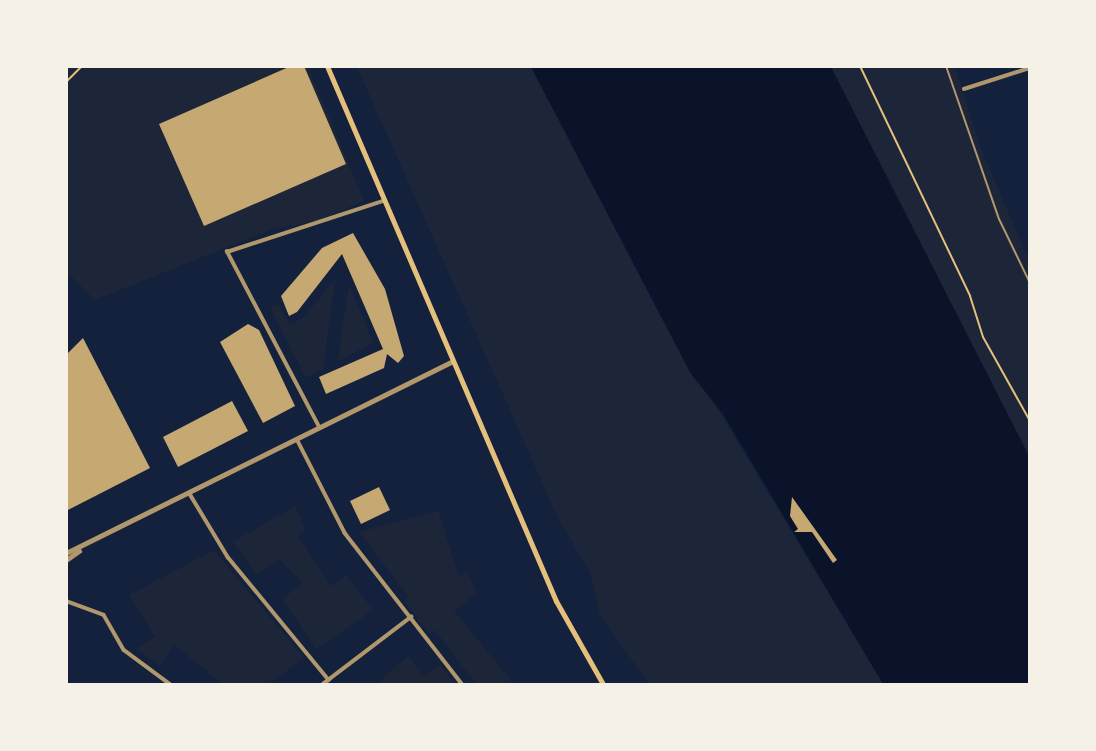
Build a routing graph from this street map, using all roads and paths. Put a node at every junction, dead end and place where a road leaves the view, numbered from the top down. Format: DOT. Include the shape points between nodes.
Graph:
graph roads {
  1 [pos="82,66"];
  2 [pos="327,66"];
  3 [pos="860,66"];
  4 [pos="946,66"];
  5 [pos="1030,68"];
  6 [pos="66,82"];
  7 [pos="964,89"];
  8 [pos="383,201"];
  9 [pos="1030,283"];
  10 [pos="453,361"];
  11 [pos="1030,421"];
  12 [pos="320,429"];
  13 [pos="298,441"];
  14 [pos="190,494"];
  15 [pos="81,549"];
  16 [pos="66,553"];
  17 [pos="66,561"];
  18 [pos="66,599"];
  19 [pos="411,617"];
  20 [pos="330,680"];
  21 [pos="168,684"];
  22 [pos="323,684"];
  23 [pos="462,684"];
  24 [pos="603,684"];
  1 -- 6 [label="path"];
  2 -- 8 [label="main road"];
  3 -- 11 [label="path" via="970,296 983,337"];
  4 -- 9 [label="lane" via="999,219"];
  5 -- 7 [label="street"];
  8 -- 10 [label="main road"];
  8 -- 12 [label="street" via="227,252"];
  10 -- 12 [label="street"];
  10 -- 24 [label="main road" via="556,601"];
  12 -- 13 [label="street"];
  13 -- 14 [label="street"];
  13 -- 19 [label="street" via="345,533"];
  14 -- 15 [label="street"];
  14 -- 20 [label="street" via="228,557"];
  15 -- 16 [label="street"];
  15 -- 17 [label="street"];
  18 -- 21 [label="street" via="104,615 124,650"];
  19 -- 20 [label="street"];
  19 -- 23 [label="street"];
  20 -- 22 [label="street"];
}
